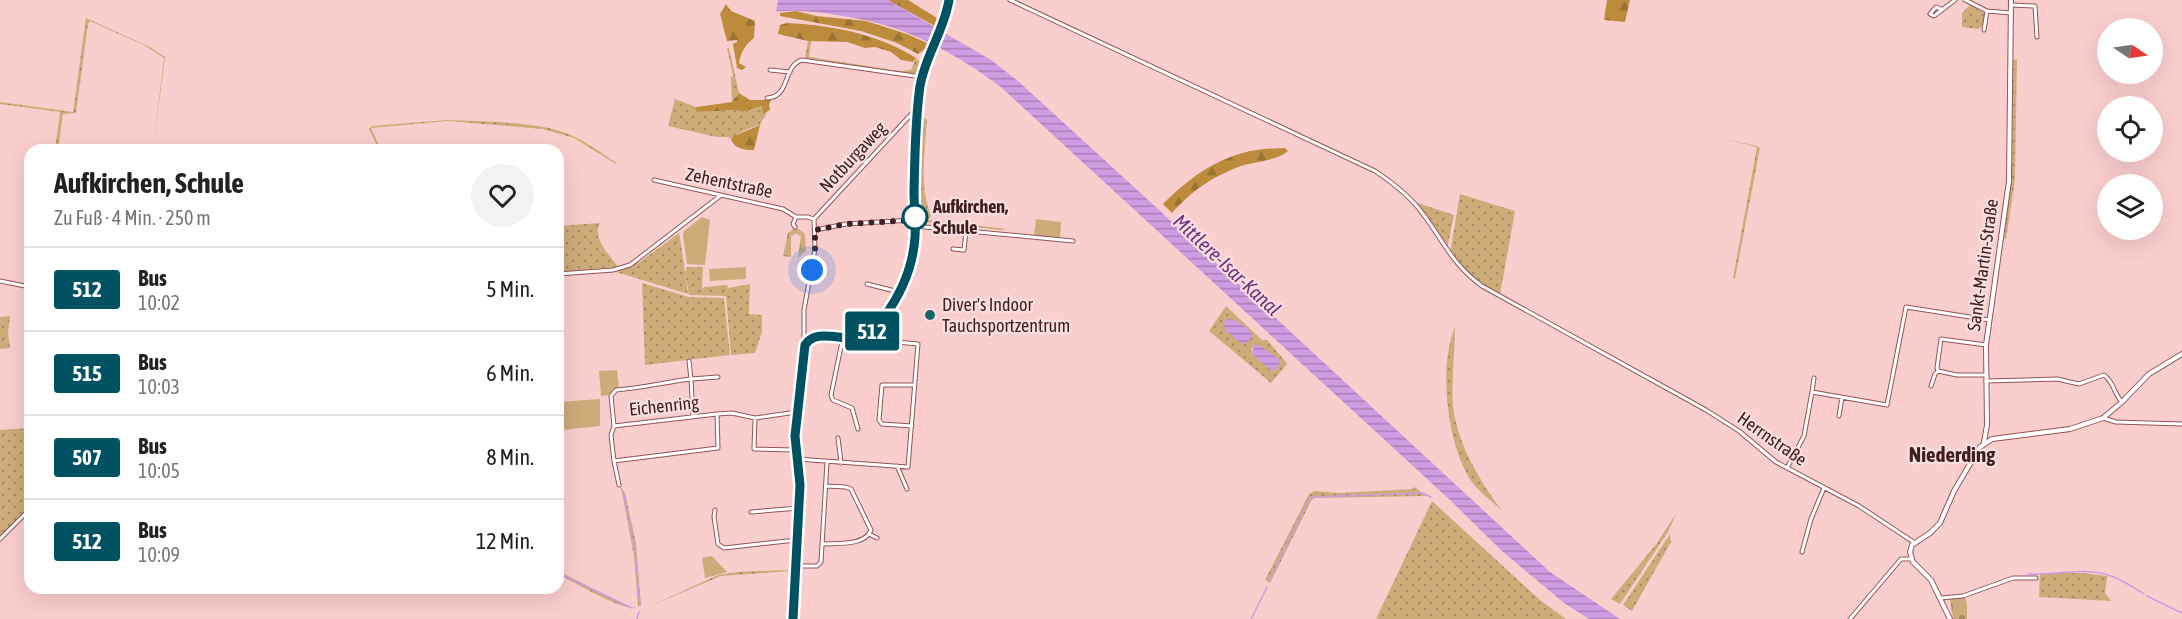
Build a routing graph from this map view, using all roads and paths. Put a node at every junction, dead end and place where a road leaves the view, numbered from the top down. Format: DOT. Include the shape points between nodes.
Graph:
graph roads {
  1 [pos="948,0"];
  2 [pos="1010,0"];
  3 [pos="1955,0"];
  4 [pos="1965,0"];
  5 [pos="2011,3"];
  6 [pos="1941,9"];
  7 [pos="1987,11"];
  8 [pos="2011,13"];
  9 [pos="1984,30"];
  10 [pos="2037,37"];
  11 [pos="770,70"];
  12 [pos="790,72"];
  13 [pos="922,77"];
  14 [pos="767,98"];
  15 [pos="919,107"];
  16 [pos="654,180"];
  17 [pos="720,196"];
  18 [pos="796,217"];
  19 [pos="814,219"];
  20 [pos="915,220"];
  21 [pos="915,226"];
  22 [pos="795,227"];
  23 [pos="815,230"];
  24 [pos="966,231"];
  25 [pos="1073,241"];
  26 [pos="953,249"];
  27 [pos="564,274"];
  28 [pos="0,281"];
  29 [pos="867,284"];
  30 [pos="24,286"];
  31 [pos="900,292"];
  32 [pos="1989,320"];
  33 [pos="803,332"];
  34 [pos="868,334"];
  35 [pos="843,337"];
  36 [pos="808,340"];
  37 [pos="805,345"];
  38 [pos="1986,345"];
  39 [pos="2182,354"];
  40 [pos="689,361"];
  41 [pos="1938,371"];
  42 [pos="1986,375"];
  43 [pos="718,377"];
  44 [pos="1814,378"];
  45 [pos="691,379"];
  46 [pos="1986,381"];
  47 [pos="914,385"];
  48 [pos="1931,386"];
  49 [pos="1812,392"];
  50 [pos="1842,397"];
  51 [pos="2122,402"];
  52 [pos="797,412"];
  53 [pos="717,414"];
  54 [pos="693,416"];
  55 [pos="1839,416"];
  56 [pos="755,418"];
  57 [pos="2103,418"];
  58 [pos="2182,424"];
  59 [pos="614,426"];
  60 [pos="912,426"];
  61 [pos="858,429"];
  62 [pos="838,438"];
  63 [pos="1984,442"];
  64 [pos="796,450"];
  65 [pos="797,459"];
  66 [pos="614,461"];
  67 [pos="827,462"];
  68 [pos="841,464"];
  69 [pos="897,466"];
  70 [pos="1787,468"];
  71 [pos="619,485"];
  72 [pos="826,486"];
  73 [pos="1824,488"];
  74 [pos="907,489"];
  75 [pos="799,508"];
  76 [pos="715,510"];
  77 [pos="751,512"];
  78 [pos="24,515"];
  79 [pos="869,534"];
  80 [pos="877,538"];
  81 [pos="0,539"];
  82 [pos="796,540"];
  83 [pos="1915,543"];
  84 [pos="824,544"];
  85 [pos="1802,552"];
  86 [pos="1911,559"];
  87 [pos="795,567"];
  88 [pos="2036,578"];
  89 [pos="1941,598"];
  90 [pos="793,619"];
  91 [pos="1850,619"];
  92 [pos="1950,619"];
  1 -- 13 [label="street"];
  2 -- 70 [label="street, Herrnstraße" via="1375,171 1411,199 1449,254 1474,280 1706,410"];
  3 -- 6 [label="street"];
  4 -- 7 [label="street"];
  5 -- 8 [label="street, Sankt-Martin-Straße"];
  5 -- 10 [label="street" via="2035,6"];
  7 -- 8 [label="street"];
  7 -- 9 [label="street"];
  8 -- 32 [label="street, Sankt-Martin-Straße" via="2008,181"];
  11 -- 12 [label="street"];
  12 -- 13 [label="street" via="796,62 808,60"];
  12 -- 14 [label="street" via="782,93"];
  13 -- 15 [label="street"];
  15 -- 19 [label="street, Notburgaweg"];
  15 -- 20 [label="street"];
  16 -- 17 [label="street, Zehentstraße"];
  17 -- 18 [label="street, Zehentstraße" via="783,209"];
  17 -- 27 [label="street" via="630,265"];
  18 -- 19 [label="street, Zehentstraße"];
  18 -- 22 [label="street"];
  19 -- 23 [label="street"];
  20 -- 21 [label="street"];
  20 -- 23 [label="street"];
  21 -- 24 [label="street"];
  21 -- 31 [label="street" via="911,264"];
  23 -- 33 [label="street"];
  24 -- 25 [label="street"];
  24 -- 26 [label="street" via="964,250"];
  28 -- 30 [label="street"];
  29 -- 31 [label="street"];
  31 -- 34 [label="street"];
  32 -- 38 [label="street, Sankt-Martin-Straße"];
  32 -- 50 [label="street" via="1906,307 1887,405"];
  33 -- 36 [label="street"];
  33 -- 37 [label="street"];
  34 -- 35 [label="street"];
  34 -- 47 [label="street" via="876,340 918,344"];
  35 -- 36 [label="street" via="818,336"];
  35 -- 61 [label="street" via="831,395 852,408"];
  36 -- 37 [label="street"];
  37 -- 52 [label="street"];
  38 -- 41 [label="street" via="1941,339"];
  38 -- 42 [label="street, Sankt-Martin-Straße"];
  39 -- 51 [label="street" via="2149,374"];
  40 -- 45 [label="street"];
  41 -- 42 [label="street"];
  41 -- 48 [label="street"];
  42 -- 46 [label="street, Sankt-Martin-Straße"];
  43 -- 45 [label="street"];
  44 -- 49 [label="street"];
  45 -- 54 [label="street"];
  45 -- 59 [label="street" via="616,390 611,396"];
  46 -- 51 [label="street" via="2057,379 2079,384 2104,375"];
  46 -- 63 [label="street, Sankt-Martin-Straße"];
  47 -- 60 [label="street"];
  47 -- 60 [label="street" via="882,385 879,420 882,424"];
  49 -- 50 [label="street"];
  49 -- 70 [label="street" via="1804,436"];
  50 -- 55 [label="street"];
  51 -- 57 [label="street"];
  52 -- 56 [label="street, Eichenring"];
  52 -- 64 [label="street"];
  53 -- 54 [label="street, Eichenring"];
  53 -- 56 [label="street, Eichenring"];
  53 -- 66 [label="street, Eichenring" via="718,448"];
  54 -- 59 [label="street, Eichenring"];
  56 -- 64 [label="street" via="754,449"];
  57 -- 58 [label="street" via="2116,422"];
  57 -- 63 [label="street" via="2070,429"];
  59 -- 66 [label="street, Eichenring"];
  60 -- 69 [label="street" via="908,467"];
  62 -- 68 [label="street"];
  63 -- 83 [label="street" via="1936,528"];
  64 -- 65 [label="street"];
  65 -- 67 [label="street"];
  65 -- 75 [label="street"];
  66 -- 71 [label="street, Eichenring"];
  67 -- 68 [label="street"];
  67 -- 72 [label="street"];
  68 -- 69 [label="street"];
  69 -- 74 [label="street"];
  70 -- 73 [label="street, Herrnstraße"];
  72 -- 79 [label="street" via="852,489 870,525"];
  72 -- 84 [label="street"];
  73 -- 83 [label="street, Herrnstraße"];
  73 -- 85 [label="street"];
  75 -- 77 [label="street"];
  75 -- 82 [label="street"];
  76 -- 82 [label="street" via="718,544 724,548"];
  78 -- 81 [label="street"];
  79 -- 80 [label="street"];
  79 -- 84 [label="street" via="853,542"];
  82 -- 87 [label="street"];
  83 -- 86 [label="street"];
  84 -- 87 [label="street" via="820,564"];
  86 -- 89 [label="street" via="1931,580"];
  86 -- 91 [label="street" via="1901,559"];
  87 -- 90 [label="street"];
  88 -- 89 [label="street" via="2013,578 1963,596"];
  89 -- 92 [label="street"];
}
